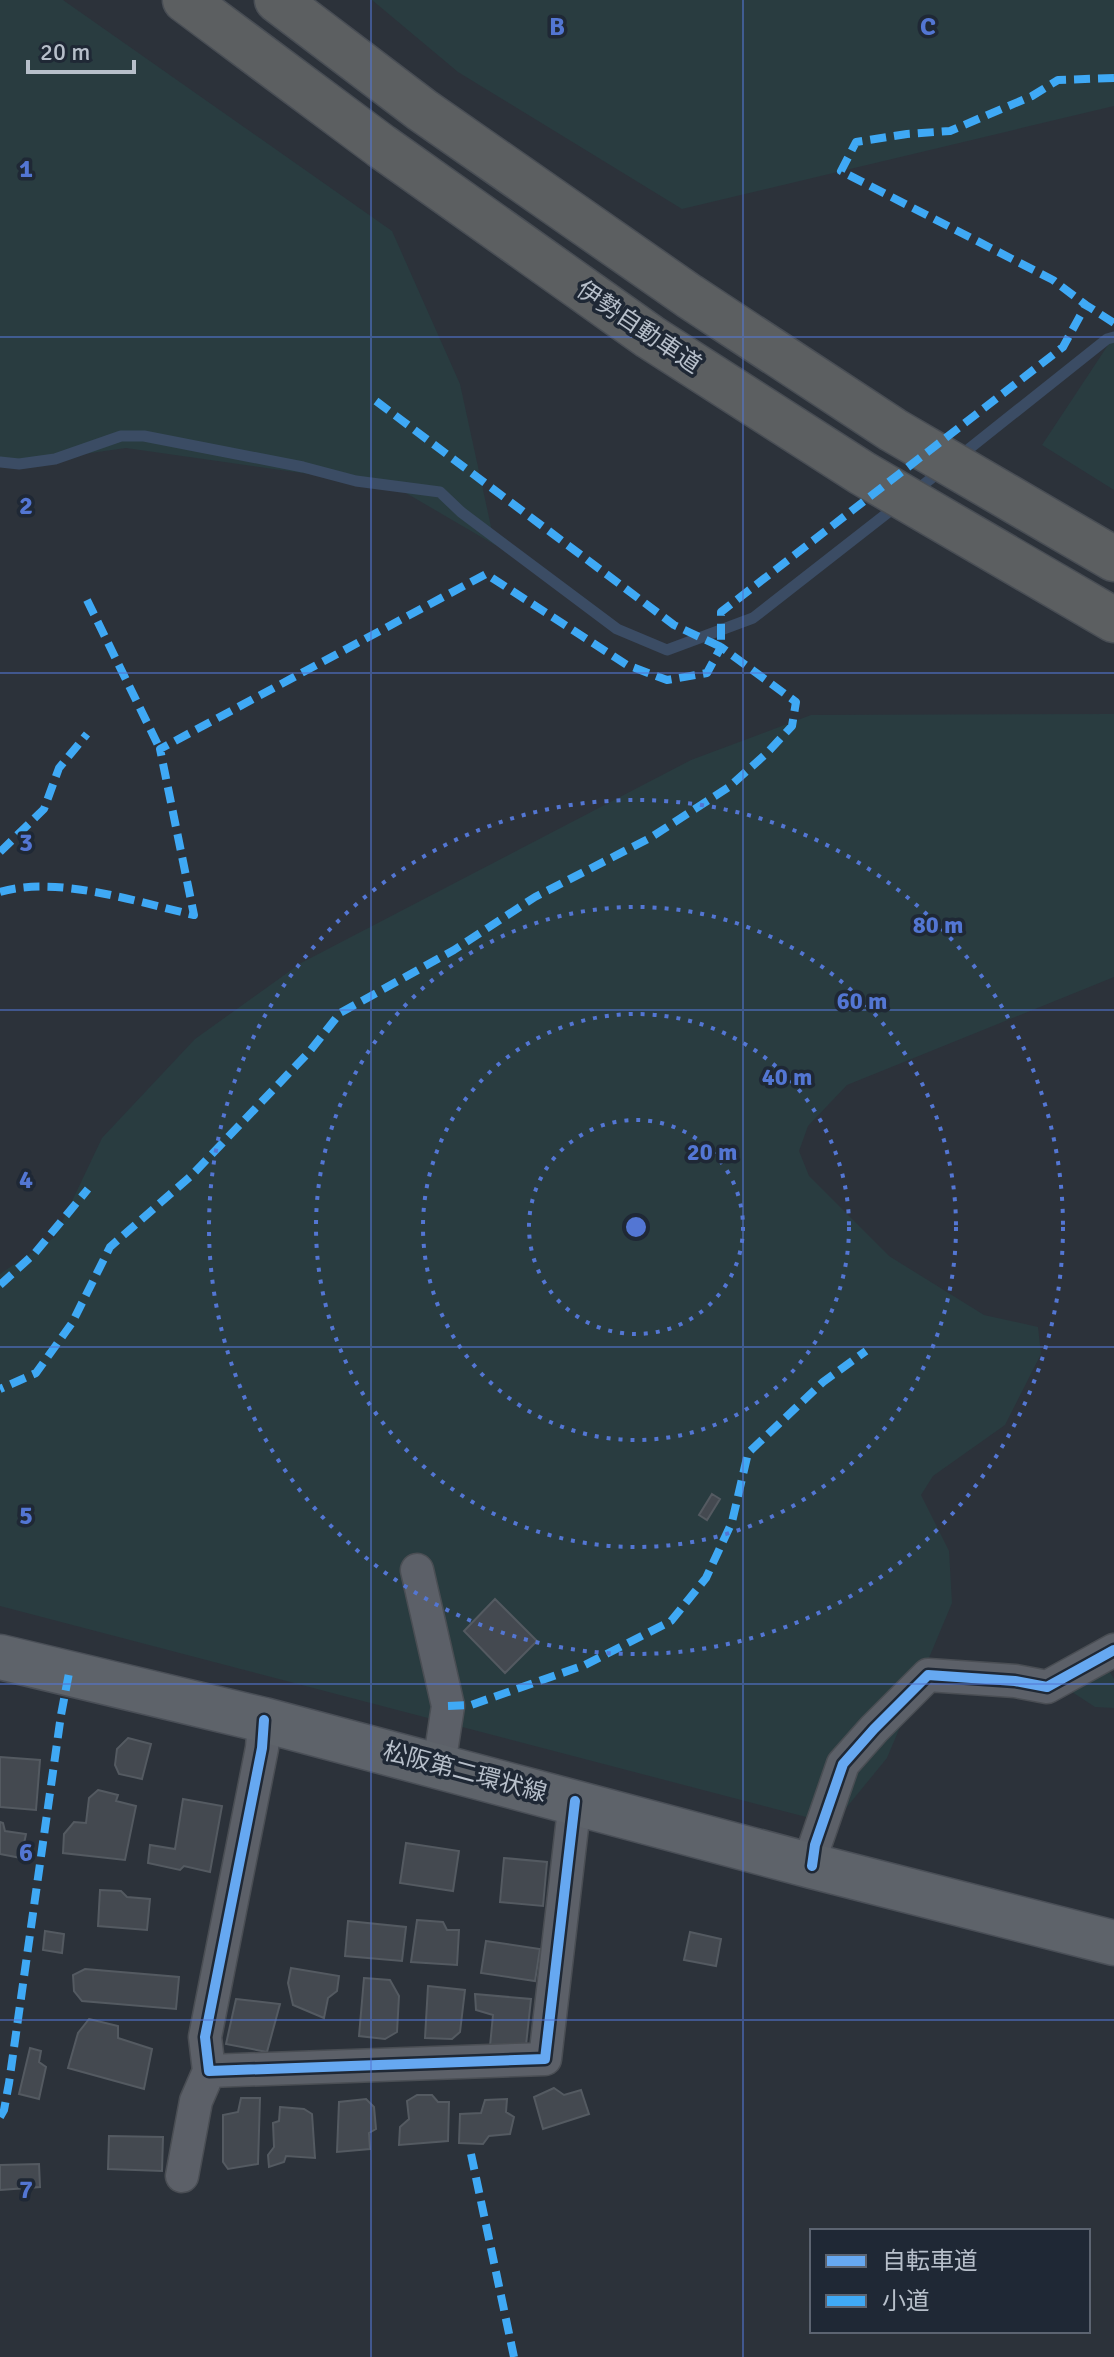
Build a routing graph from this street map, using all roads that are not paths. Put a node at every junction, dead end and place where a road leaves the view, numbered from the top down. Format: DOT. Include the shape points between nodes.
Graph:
graph roads {
  1 [pos="185,0"];
  2 [pos="277,0"];
  3 [pos="1114,559"];
  4 [pos="1114,620"];
  5 [pos="417,1570"];
  6 [pos="1114,1650"];
  7 [pos="0,1657"];
  8 [pos="264,1720"];
  9 [pos="439,1765"];
  10 [pos="575,1801"];
  11 [pos="812,1866"];
  12 [pos="1114,1943"];
  13 [pos="209,2071"];
  14 [pos="182,2176"];
  1 -- 4 [label="highway, 伊勢自動車道" via="650,337 862,473"];
  2 -- 3 [label="highway" via="422,110 689,296 893,430"];
  5 -- 9 [label="street" via="448,1706"];
  6 -- 11 [label="street" via="1047,1687 928,1675 843,1764"];
  7 -- 8 [label="main road, 松阪第二環状線"];
  8 -- 9 [label="main road, 松阪第二環状線"];
  8 -- 13 [label="street" via="205,2037"];
  9 -- 10 [label="main road, 松阪第二環状線"];
  10 -- 11 [label="main road, 松阪第二環状線"];
  10 -- 13 [label="street" via="545,2059"];
  11 -- 12 [label="main road, 松阪第二環状線"];
  13 -- 14 [label="street" via="196,2101"];
}
